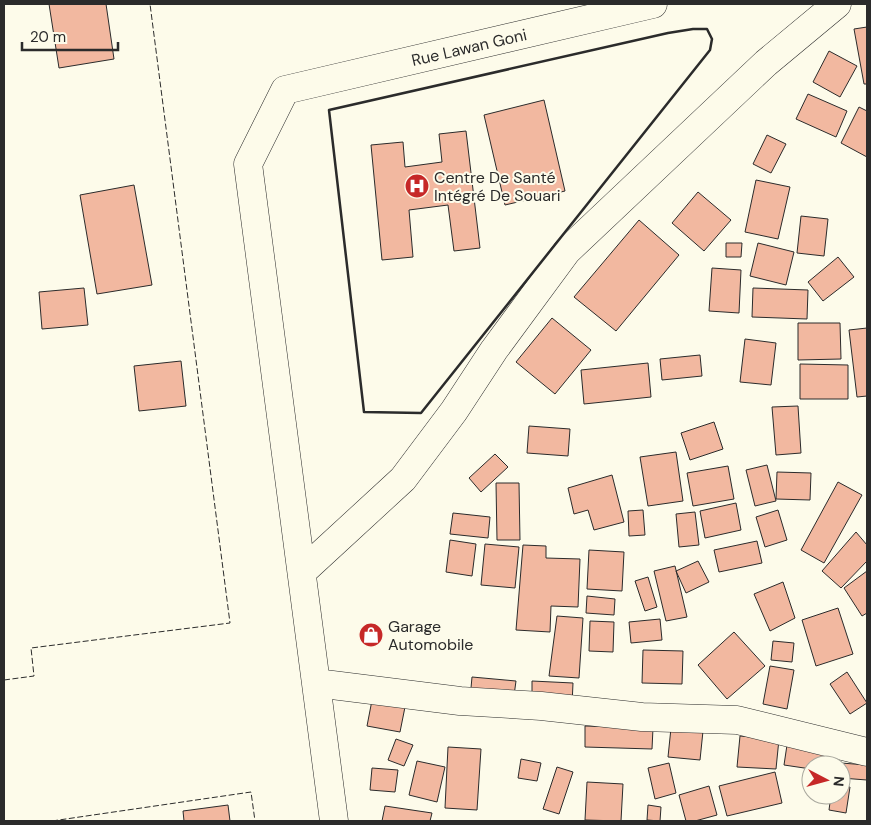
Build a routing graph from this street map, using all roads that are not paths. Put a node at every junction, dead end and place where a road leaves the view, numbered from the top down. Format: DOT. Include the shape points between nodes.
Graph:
graph roads {
  1 [pos="653,4"];
  2 [pos="837,4"];
  3 [pos="302,572"];
  4 [pos="316,682"];
  5 [pos="867,752"];
  6 [pos="334,821"];
  1 -- 3 [label="street, Rue Lawan Goni" via="284,90 248,164"];
  2 -- 3 [label="street" via="766,63 567,251 403,479"];
  3 -- 4 [label="street"];
  4 -- 5 [label="street" via="460,701 642,717 737,720"];
  4 -- 6 [label="street"];
}
